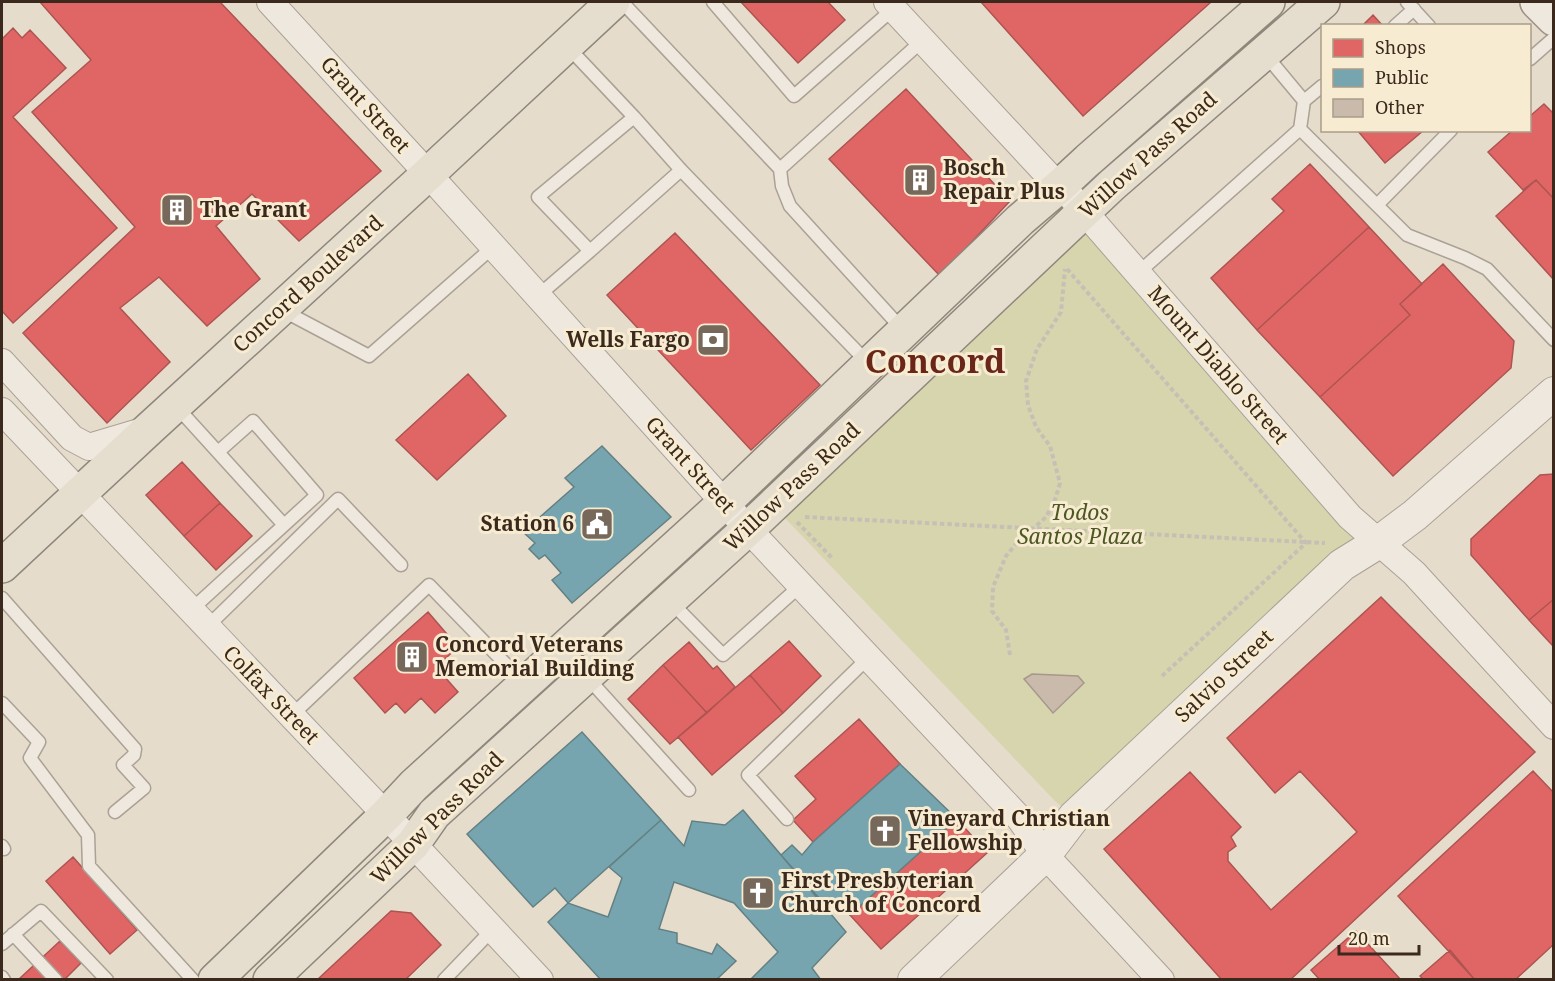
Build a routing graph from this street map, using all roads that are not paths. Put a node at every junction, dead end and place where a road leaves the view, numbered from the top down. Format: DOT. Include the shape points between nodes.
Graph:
graph roads {
  1 [pos="270,2"];
  2 [pos="613,2"];
  3 [pos="622,2"];
  4 [pos="713,2"];
  5 [pos="1268,2"];
  6 [pos="1323,2"];
  7 [pos="1537,2"];
  8 [pos="890,5"];
  9 [pos="1411,5"];
  10 [pos="1554,18"];
  11 [pos="1397,24"];
  12 [pos="1427,24"];
  13 [pos="1554,38"];
  14 [pos="923,40"];
  15 [pos="566,45"];
  16 [pos="1263,53"];
  17 [pos="1531,58"];
  18 [pos="1321,88"];
  19 [pos="1304,101"];
  20 [pos="634,117"];
  21 [pos="1300,129"];
  22 [pos="1449,132"];
  23 [pos="780,169"];
  24 [pos="681,170"];
  25 [pos="428,174"];
  26 [pos="1061,186"];
  27 [pos="1377,206"];
  28 [pos="1084,212"];
  29 [pos="493,247"];
  30 [pos="590,251"];
  31 [pos="1138,273"];
  32 [pos="538,296"];
  33 [pos="280,309"];
  34 [pos="903,330"];
  35 [pos="1554,340"];
  36 [pos="2,362"];
  37 [pos="869,364"];
  38 [pos="1553,398"];
  39 [pos="175,405"];
  40 [pos="2,411"];
  41 [pos="148,429"];
  42 [pos="218,452"];
  43 [pos="79,493"];
  44 [pos="724,502"];
  45 [pos="284,525"];
  46 [pos="748,529"];
  47 [pos="1379,543"];
  48 [pos="401,565"];
  49 [pos="2,566"];
  50 [pos="801,585"];
  51 [pos="2,598"];
  52 [pos="669,600"];
  53 [pos="199,619"];
  54 [pos="869,657"];
  55 [pos="586,675"];
  56 [pos="525,684"];
  57 [pos="2,703"];
  58 [pos="291,716"];
  59 [pos="1554,726"];
  60 [pos="689,790"];
  61 [pos="115,812"];
  62 [pos="386,815"];
  63 [pos="788,819"];
  64 [pos="413,844"];
  65 [pos="1045,855"];
  66 [pos="493,929"];
  67 [pos="13,934"];
  68 [pos="2,944"];
  69 [pos="56,980"];
  70 [pos="107,980"];
  71 [pos="193,980"];
  72 [pos="215,980"];
  73 [pos="270,980"];
  74 [pos="444,980"];
  75 [pos="540,980"];
  76 [pos="914,980"];
  77 [pos="1161,980"];
  1 -- 25 [label="street, Grant Street"];
  2 -- 15 [label="main road, Concord Boulevard"];
  3 -- 23 [label="lane"];
  4 -- 8 [label="lane" via="794,96"];
  5 -- 26 [label="main road, Willow Pass Road"];
  6 -- 16 [label="main road, Willow Pass Road"];
  7 -- 10 [label="main road"];
  8 -- 14 [label="street, Mount Diablo Street"];
  9 -- 11 [label="lane"];
  9 -- 12 [label="lane"];
  13 -- 17 [label="lane"];
  14 -- 23 [label="lane"];
  14 -- 26 [label="street, Mount Diablo Street"];
  15 -- 20 [label="lane"];
  15 -- 25 [label="main road, Concord Boulevard"];
  16 -- 19 [label="lane"];
  16 -- 28 [label="main road, Willow Pass Road"];
  18 -- 19 [label="lane"];
  19 -- 21 [label="lane"];
  20 -- 24 [label="lane"];
  20 -- 30 [label="lane" via="538,197"];
  21 -- 27 [label="lane"];
  21 -- 31 [label="lane"];
  22 -- 27 [label="lane"];
  23 -- 34 [label="lane" via="790,206"];
  24 -- 30 [label="lane"];
  24 -- 37 [label="lane"];
  25 -- 29 [label="street, Grant Street"];
  25 -- 33 [label="main road, Concord Boulevard"];
  26 -- 28 [label="street, Mount Diablo Street"];
  26 -- 34 [label="main road, Willow Pass Road"];
  27 -- 35 [label="lane" via="1407,235 1487,269"];
  28 -- 31 [label="street, Mount Diablo Street"];
  28 -- 46 [label="main road, Willow Pass Road"];
  29 -- 32 [label="street, Grant Street"];
  29 -- 33 [label="lane" via="369,356"];
  30 -- 32 [label="lane"];
  31 -- 47 [label="street, Mount Diablo Street" via="1350,517"];
  32 -- 44 [label="street, Grant Street"];
  33 -- 39 [label="main road, Concord Boulevard"];
  34 -- 37 [label="main road, Willow Pass Road"];
  36 -- 41 [label="street" via="72,438 88,447"];
  37 -- 44 [label="main road, Willow Pass Road"];
  38 -- 47 [label="street, Salvio Street"];
  39 -- 41 [label="main road, Concord Boulevard"];
  39 -- 42 [label="lane"];
  40 -- 43 [label="street, Colfax Street"];
  41 -- 43 [label="main road, Concord Boulevard"];
  42 -- 45 [label="lane"];
  42 -- 45 [label="lane" via="253,421 317,495"];
  43 -- 49 [label="main road, Concord Boulevard"];
  43 -- 53 [label="street, Colfax Street"];
  44 -- 46 [label="street, Grant Street"];
  44 -- 56 [label="main road, Willow Pass Road"];
  45 -- 53 [label="lane"];
  46 -- 50 [label="street, Grant Street"];
  46 -- 52 [label="main road, Willow Pass Road"];
  47 -- 59 [label="street, Mount Diablo Street" via="1414,573"];
  47 -- 65 [label="street, Salvio Street" via="1342,565 1074,817"];
  48 -- 53 [label="lane" via="338,499"];
  50 -- 52 [label="lane" via="723,655"];
  50 -- 54 [label="street, Grant Street"];
  51 -- 61 [label="lane" via="135,749 123,765 144,788"];
  52 -- 55 [label="main road, Willow Pass Road"];
  53 -- 58 [label="street, Colfax Street"];
  54 -- 63 [label="lane" via="748,775"];
  54 -- 65 [label="street, Grant Street" via="1020,819"];
  55 -- 60 [label="lane"];
  55 -- 64 [label="main road, Willow Pass Road" via="434,814"];
  56 -- 58 [label="lane" via="429,585"];
  56 -- 62 [label="main road, Willow Pass Road"];
  57 -- 71 [label="lane" via="39,742 30,758 88,835 89,866"];
  58 -- 62 [label="street, Colfax Street"];
  62 -- 64 [label="street, Colfax Street"];
  62 -- 72 [label="main road, Willow Pass Road"];
  64 -- 66 [label="street, Colfax Street"];
  64 -- 73 [label="main road, Willow Pass Road"];
  65 -- 76 [label="street, Salvio Street"];
  65 -- 77 [label="street, Grant Street"];
  66 -- 74 [label="lane"];
  66 -- 75 [label="street, Colfax Street"];
  67 -- 68 [label="lane"];
  67 -- 69 [label="lane"];
  67 -- 70 [label="lane" via="41,911"];
}
